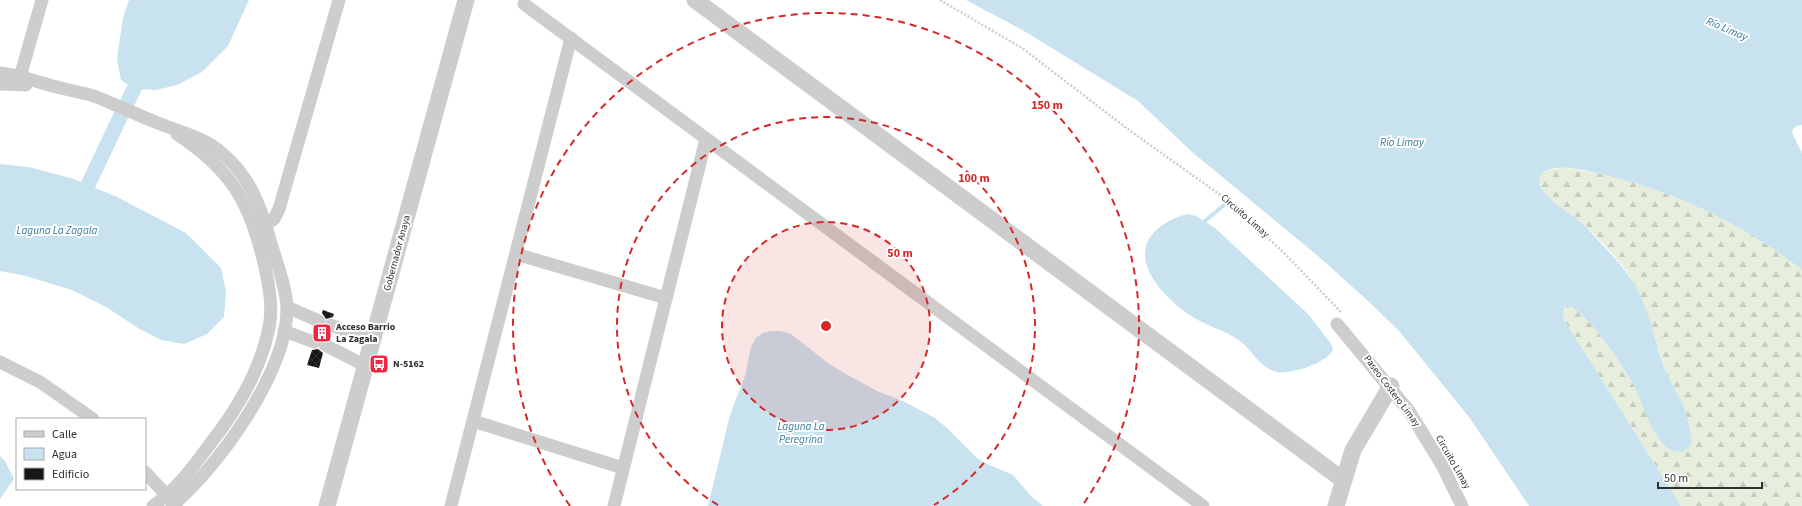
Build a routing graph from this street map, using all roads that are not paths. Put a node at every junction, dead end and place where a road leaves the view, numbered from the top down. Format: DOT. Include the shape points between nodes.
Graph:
graph roads {
  1 [pos="42,0"];
  2 [pos="339,0"];
  3 [pos="466,0"];
  4 [pos="696,0"];
  5 [pos="524,4"];
  6 [pos="571,38"];
  7 [pos="0,72"];
  8 [pos="19,80"];
  9 [pos="0,84"];
  10 [pos="706,139"];
  11 [pos="261,229"];
  12 [pos="516,254"];
  13 [pos="666,298"];
  14 [pos="287,307"];
  15 [pos="1340,318"];
  16 [pos="284,331"];
  17 [pos="372,342"];
  18 [pos="0,362"];
  19 [pos="366,366"];
  20 [pos="1391,386"];
  21 [pos="92,418"];
  22 [pos="473,421"];
  23 [pos="623,468"];
  24 [pos="146,473"];
  25 [pos="1343,480"];
  26 [pos="172,503"];
  27 [pos="153,506"];
  28 [pos="328,506"];
  29 [pos="451,506"];
  30 [pos="614,506"];
  31 [pos="1203,506"];
  32 [pos="1336,506"];
  33 [pos="1462,506"];
  1 -- 8 [label="street"];
  2 -- 11 [label="street" via="279,209 274,219"];
  3 -- 17 [label="street, Gobernador Anaya"];
  4 -- 25 [label="street"];
  5 -- 6 [label="street"];
  6 -- 10 [label="street"];
  6 -- 12 [label="street"];
  7 -- 8 [label="street"];
  8 -- 9 [label="street"];
  8 -- 11 [label="street" via="93,96 164,125 219,167"];
  10 -- 13 [label="street"];
  10 -- 31 [label="street"];
  11 -- 14 [label="street"];
  11 -- 26 [label="street" via="270,296 269,330 264,346 248,384 229,418 182,481"];
  12 -- 13 [label="street"];
  12 -- 22 [label="street"];
  13 -- 23 [label="street"];
  14 -- 16 [label="street"];
  14 -- 17 [label="street"];
  15 -- 20 [label="street, Paseo Costero Limay"];
  16 -- 19 [label="street"];
  16 -- 26 [label="street" via="273,366 248,412 198,481"];
  17 -- 19 [label="street, Gobernador Anaya"];
  18 -- 21 [label="street" via="40,382"];
  19 -- 28 [label="street, Gobernador Anaya"];
  20 -- 25 [label="street" via="1353,450"];
  20 -- 33 [label="street, Paseo Costero Limay" via="1425,436"];
  22 -- 23 [label="street"];
  22 -- 29 [label="street"];
  23 -- 30 [label="street"];
  24 -- 26 [label="street"];
  25 -- 32 [label="street"];
  26 -- 27 [label="street"];
}
